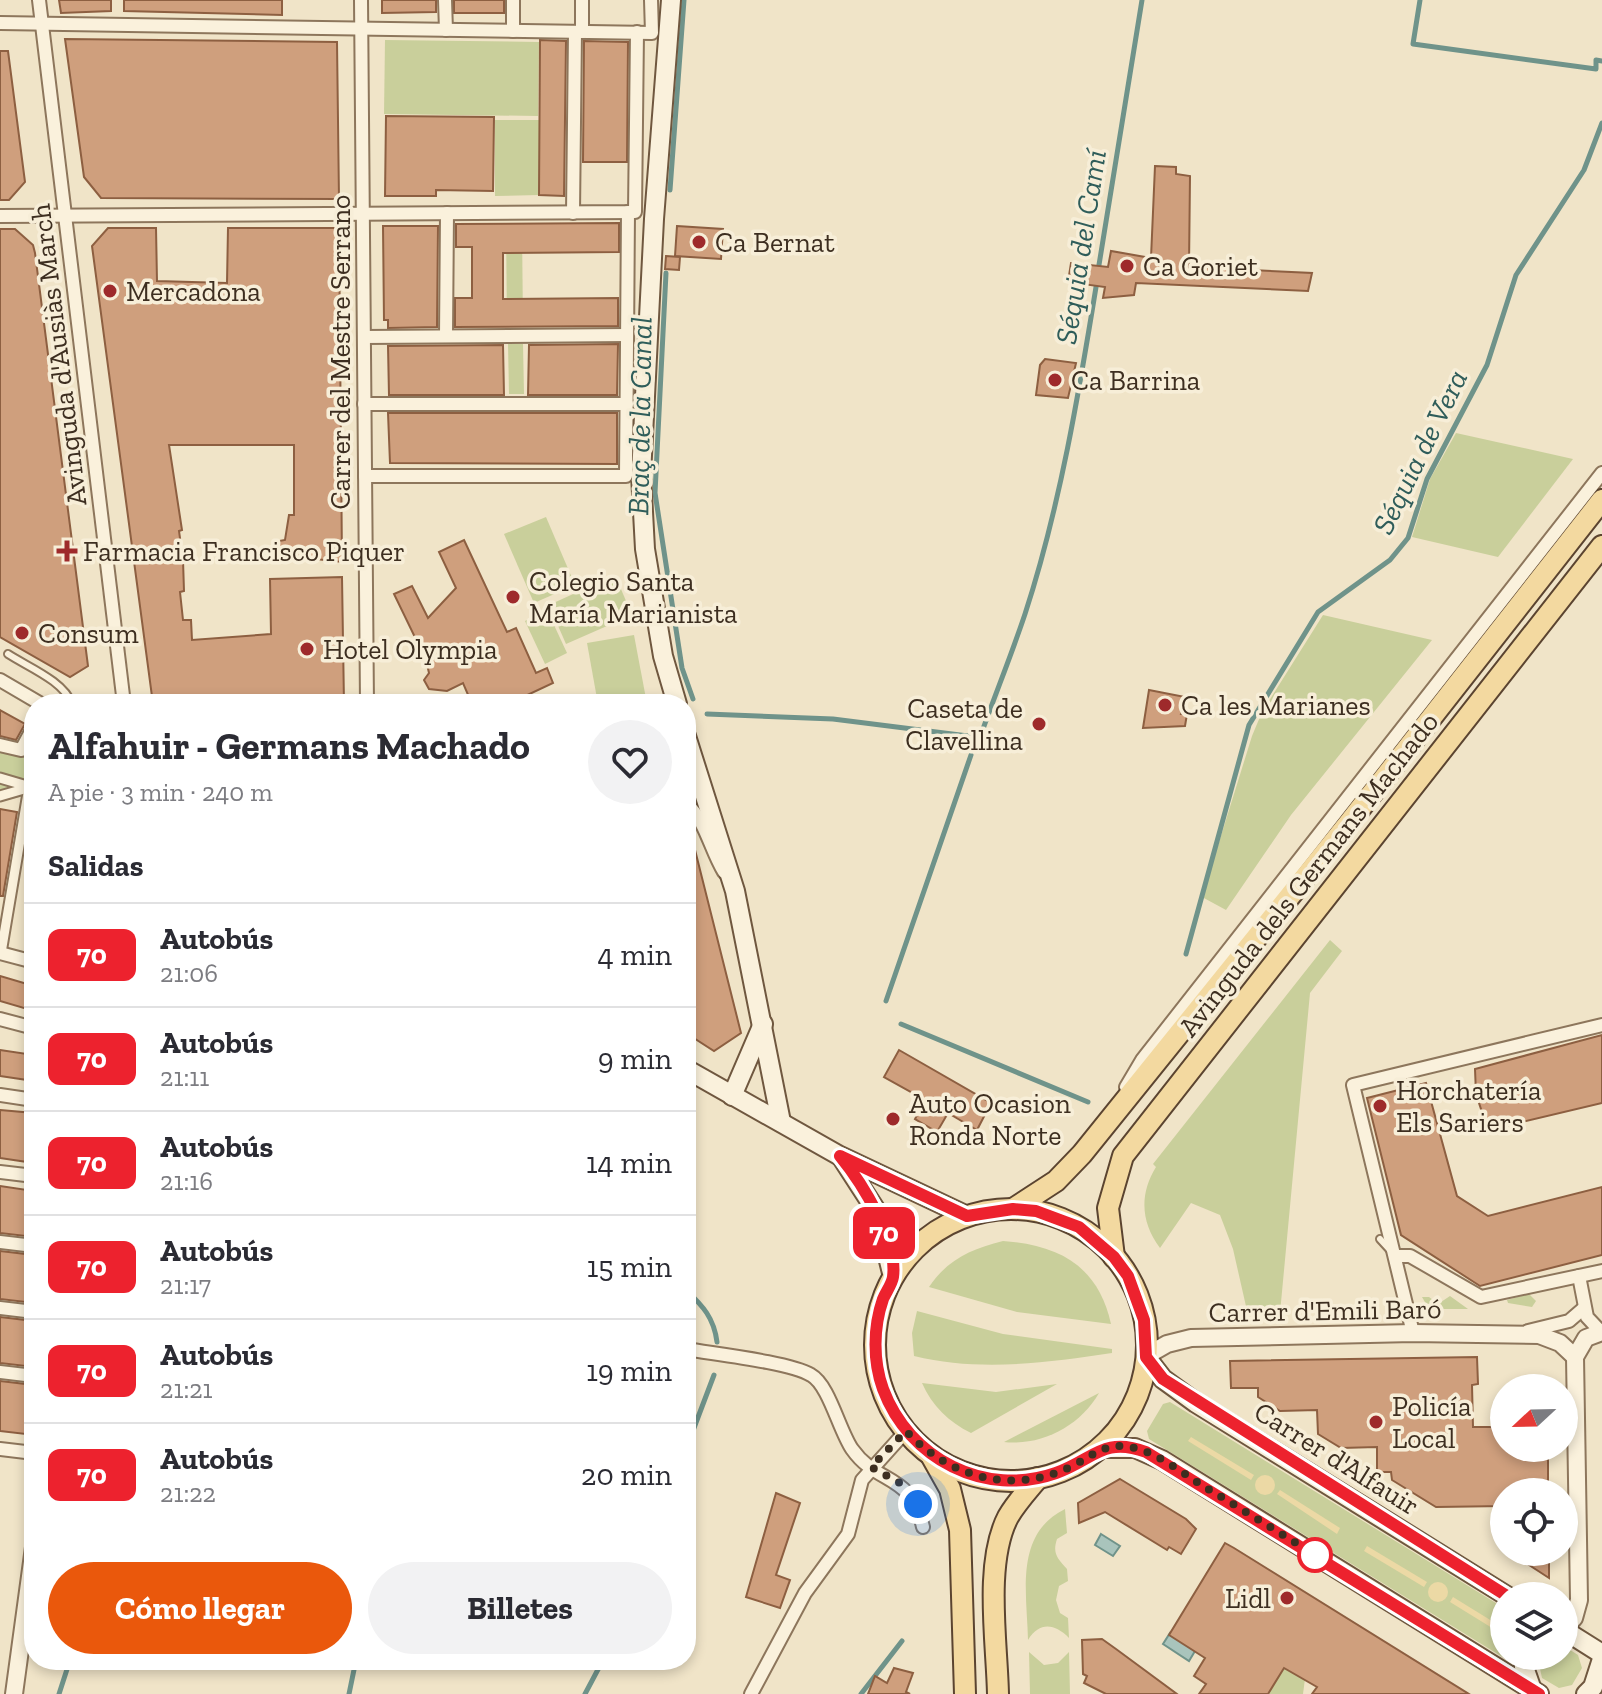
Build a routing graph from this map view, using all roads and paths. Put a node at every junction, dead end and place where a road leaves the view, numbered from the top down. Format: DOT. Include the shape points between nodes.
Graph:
graph roads {
  1 [pos="39,0"];
  2 [pos="361,0"];
  3 [pos="445,0"];
  4 [pos="513,0"];
  5 [pos="582,0"];
  6 [pos="651,0"];
  7 [pos="671,0"];
  8 [pos="0,23"];
  9 [pos="42,24"];
  10 [pos="361,28"];
  11 [pos="446,30"];
  12 [pos="513,31"];
  13 [pos="579,32"];
  14 [pos="637,32"];
  15 [pos="632,212"];
  16 [pos="447,213"];
  17 [pos="573,213"];
  18 [pos="363,214"];
  19 [pos="0,216"];
  20 [pos="66,216"];
  21 [pos="627,335"];
  22 [pos="446,336"];
  23 [pos="364,337"];
  24 [pos="364,404"];
  25 [pos="627,404"];
  26 [pos="1602,473"];
  27 [pos="365,476"];
  28 [pos="1602,500"];
  29 [pos="1602,546"];
  30 [pos="8,654"];
  31 [pos="0,680"];
  32 [pos="24,694"];
  33 [pos="67,694"];
  34 [pos="123,694"];
  35 [pos="367,694"];
  36 [pos="674,694"];
  37 [pos="24,744"];
  38 [pos="0,745"];
  39 [pos="696,768"];
  40 [pos="0,778"];
  41 [pos="24,785"];
  42 [pos="24,789"];
  43 [pos="0,796"];
  44 [pos="696,812"];
  45 [pos="24,826"];
  46 [pos="735,891"];
  47 [pos="1,953"];
  48 [pos="24,959"];
  49 [pos="0,1019"];
  50 [pos="763,1024"];
  51 [pos="24,1025"];
  52 [pos="1602,1025"];
  53 [pos="696,1075"];
  54 [pos="0,1095"];
  55 [pos="732,1096"];
  56 [pos="24,1099"];
  57 [pos="781,1122"];
  58 [pos="1104,1127"];
  59 [pos="840,1156"];
  60 [pos="0,1172"];
  61 [pos="24,1175"];
  62 [pos="1013,1209"];
  63 [pos="967,1216"];
  64 [pos="1380,1239"];
  65 [pos="0,1242"];
  66 [pos="24,1245"];
  67 [pos="1396,1256"];
  68 [pos="1114,1257"];
  69 [pos="1602,1271"];
  70 [pos="1579,1276"];
  71 [pos="893,1277"];
  72 [pos="0,1308"];
  73 [pos="1584,1308"];
  74 [pos="24,1311"];
  75 [pos="1601,1332"];
  76 [pos="1413,1333"];
  77 [pos="1509,1334"];
  78 [pos="696,1350"];
  79 [pos="1146,1357"];
  80 [pos="1575,1357"];
  81 [pos="0,1372"];
  82 [pos="24,1375"];
  83 [pos="906,1431"];
  84 [pos="1100,1448"];
  85 [pos="0,1449"];
  86 [pos="24,1452"];
  87 [pos="930,1454"];
  88 [pos="871,1467"];
  89 [pos="1038,1478"];
  90 [pos="923,1527"];
  91 [pos="1490,1585"];
  92 [pos="1578,1604"];
  93 [pos="24,1620"];
  94 [pos="1578,1638"];
  95 [pos="1602,1656"];
  96 [pos="1525,1670"];
  97 [pos="1536,1692"];
  98 [pos="14,1694"];
  99 [pos="751,1694"];
  100 [pos="965,1694"];
  101 [pos="998,1694"];
  102 [pos="1586,1694"];
  1 -- 9 [label="street, Avinguda d'Ausiàs March"];
  2 -- 10 [label="street, Carrer del Mestre Serrano"];
  3 -- 11 [label="street"];
  4 -- 12 [label="street"];
  5 -- 13 [label="street"];
  6 -- 14 [label="street" via="652,33"];
  7 -- 36 [label="main road" via="641,475 645,549"];
  8 -- 9 [label="street"];
  9 -- 10 [label="street"];
  9 -- 20 [label="street, Avinguda d'Ausiàs March"];
  10 -- 11 [label="street"];
  10 -- 18 [label="street, Carrer del Mestre Serrano"];
  11 -- 12 [label="street"];
  12 -- 13 [label="street"];
  13 -- 14 [label="street"];
  13 -- 17 [label="street"];
  14 -- 15 [label="street"];
  15 -- 17 [label="street"];
  15 -- 21 [label="street"];
  16 -- 17 [label="street"];
  16 -- 18 [label="street"];
  16 -- 22 [label="street"];
  18 -- 20 [label="street"];
  18 -- 23 [label="street, Carrer del Mestre Serrano"];
  19 -- 20 [label="street"];
  20 -- 34 [label="street, Avinguda d'Ausiàs March"];
  21 -- 22 [label="street"];
  21 -- 25 [label="street"];
  22 -- 23 [label="street"];
  23 -- 24 [label="street, Carrer del Mestre Serrano"];
  24 -- 25 [label="street"];
  24 -- 27 [label="street, Carrer del Mestre Serrano"];
  25 -- 27 [label="street" via="626,476"];
  26 -- 58 [label="street, Avinguda dels Germans Machado" via="1142,1060"];
  27 -- 35 [label="street, Carrer del Mestre Serrano"];
  28 -- 58 [label="main road, Avinguda dels Germans Machado"];
  29 -- 68 [label="main road, Avinguda dels Germans Machado" via="1123,1156 1108,1208"];
  30 -- 33 [label="lane"];
  31 -- 32 [label="street"];
  37 -- 38 [label="street" via="21,750"];
  39 -- 46 [label="main road"];
  40 -- 41 [label="street"];
  42 -- 43 [label="street"];
  44 -- 46 [label="street"];
  45 -- 47 [label="street"];
  46 -- 50 [label="main road"];
  47 -- 48 [label="street"];
  49 -- 51 [label="street"];
  50 -- 55 [label="main road"];
  50 -- 57 [label="main road"];
  52 -- 67 [label="street" via="1353,1085"];
  53 -- 55 [label="main road"];
  54 -- 56 [label="street"];
  55 -- 57 [label="main road"];
  57 -- 59 [label="main road"];
  58 -- 62 [label="main road, Avinguda dels Germans Machado" via="1056,1181"];
  59 -- 63 [label="main road"];
  59 -- 71 [label="main road" via="877,1212"];
  60 -- 61 [label="street"];
  62 -- 63 [label="main road"];
  62 -- 68 [label="main road" via="1069,1222"];
  63 -- 71 [label="main road" via="924,1240"];
  64 -- 67 [label="lane"];
  65 -- 66 [label="street"];
  67 -- 70 [label="street" via="1410,1256 1481,1297"];
  67 -- 76 [label="street"];
  68 -- 79 [label="main road" via="1138,1297"];
  69 -- 70 [label="street"];
  70 -- 73 [label="street"];
  71 -- 83 [label="main road" via="876,1327 875,1354 889,1405"];
  72 -- 74 [label="street"];
  73 -- 75 [label="street"];
  73 -- 77 [label="street, Carrer d'Emili Baró" via="1569,1321"];
  75 -- 80 [label="street" via="1586,1338"];
  76 -- 77 [label="street, Carrer d'Emili Baró"];
  76 -- 79 [label="street, Carrer d'Emili Baró" via="1191,1338"];
  77 -- 80 [label="street, Carrer d'Emili Baró" via="1547,1337"];
  78 -- 88 [label="street" via="811,1375 824,1388 852,1449"];
  79 -- 84 [label="main road" via="1135,1400"];
  79 -- 91 [label="main road, Carrer d'Alfauir" via="1163,1379 1196,1403"];
  80 -- 92 [label="street"];
  81 -- 82 [label="street"];
  83 -- 87 [label="main road"];
  83 -- 88 [label="street"];
  84 -- 89 [label="main road" via="1071,1467"];
  84 -- 97 [label="main road" via="1135,1448 1162,1460"];
  85 -- 86 [label="street"];
  87 -- 89 [label="main road" via="982,1477"];
  87 -- 100 [label="main road" via="950,1489 960,1530"];
  88 -- 90 [label="street" via="900,1483 918,1504"];
  88 -- 99 [label="street" via="862,1480 848,1534 805,1593"];
  89 -- 101 [label="main road" via="1007,1518 999,1541"];
  93 -- 98 [label="street"];
  94 -- 95 [label="main road"];
  95 -- 102 [label="main road"];
  96 -- 97 [label="main road"];
}
